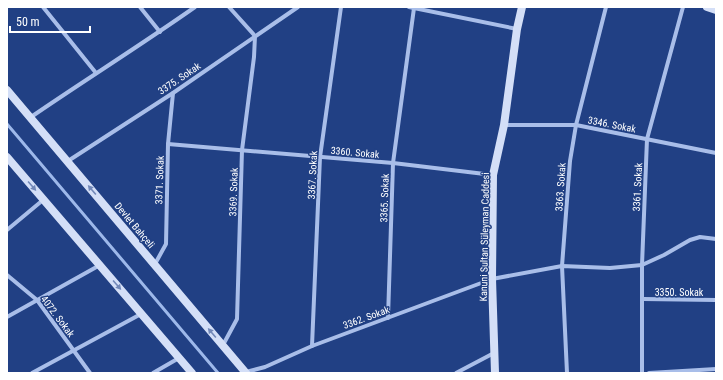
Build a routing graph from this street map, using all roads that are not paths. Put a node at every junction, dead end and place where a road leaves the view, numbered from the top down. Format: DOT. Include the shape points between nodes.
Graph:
graph roads {
  1 [pos="43,7"];
  2 [pos="140,7"];
  3 [pos="195,7"];
  4 [pos="229,7"];
  5 [pos="298,7"];
  6 [pos="341,7"];
  7 [pos="522,7"];
  8 [pos="606,7"];
  9 [pos="683,7"];
  10 [pos="707,7"];
  11 [pos="412,8"];
  12 [pos="716,10"];
  13 [pos="517,29"];
  14 [pos="160,32"];
  15 [pos="255,36"];
  16 [pos="96,73"];
  17 [pos="7,90"];
  18 [pos="173,93"];
  19 [pos="30,118"];
  20 [pos="504,125"];
  21 [pos="576,125"];
  22 [pos="648,139"];
  23 [pos="168,144"];
  24 [pos="242,150"];
  25 [pos="716,153"];
  26 [pos="7,157"];
  27 [pos="320,157"];
  28 [pos="68,161"];
  29 [pos="393,163"];
  30 [pos="493,175"];
  31 [pos="44,200"];
  32 [pos="7,230"];
  33 [pos="716,233"];
  34 [pos="716,239"];
  35 [pos="100,265"];
  36 [pos="155,265"];
  37 [pos="642,265"];
  38 [pos="562,266"];
  39 [pos="7,275"];
  40 [pos="492,279"];
  41 [pos="643,299"];
  42 [pos="37,300"];
  43 [pos="716,300"];
  44 [pos="141,314"];
  45 [pos="7,317"];
  46 [pos="388,318"];
  47 [pos="222,345"];
  48 [pos="312,346"];
  49 [pos="74,350"];
  50 [pos="494,353"];
  51 [pos="179,358"];
  52 [pos="716,368"];
  53 [pos="246,372"];
  54 [pos="32,373"];
  55 [pos="90,373"];
  56 [pos="153,373"];
  57 [pos="192,373"];
  58 [pos="456,373"];
  59 [pos="495,373"];
  60 [pos="567,373"];
  61 [pos="642,373"];
  62 [pos="649,373"];
  1 -- 16 [label="street"];
  2 -- 14 [label="street"];
  3 -- 14 [label="street"];
  4 -- 15 [label="street"];
  5 -- 15 [label="street, 3375. Sokak"];
  6 -- 27 [label="street, 3367. Sokak"];
  7 -- 13 [label="street, Kanuni Sultan Süleyman Caddesi"];
  8 -- 21 [label="street, 3363. Sokak"];
  9 -- 22 [label="street, 3361. Sokak"];
  10 -- 12 [label="street"];
  11 -- 13 [label="street"];
  11 -- 29 [label="street, 3365. Sokak"];
  13 -- 20 [label="street, Kanuni Sultan Süleyman Caddesi"];
  14 -- 16 [label="street"];
  15 -- 18 [label="street, 3375. Sokak"];
  15 -- 24 [label="street, 3369. Sokak"];
  16 -- 19 [label="street"];
  17 -- 19 [label="street, Devlet Bahçeli"];
  18 -- 23 [label="street, 3371. Sokak"];
  18 -- 28 [label="street, 3375. Sokak"];
  19 -- 28 [label="street, Devlet Bahçeli"];
  20 -- 21 [label="street, 3346. Sokak"];
  20 -- 30 [label="street, Kanuni Sultan Süleyman Caddesi"];
  21 -- 22 [label="street, 3346. Sokak"];
  21 -- 38 [label="street, 3363. Sokak" via="570,161"];
  22 -- 25 [label="street, 3346. Sokak"];
  22 -- 37 [label="street, 3361. Sokak"];
  23 -- 24 [label="street, 3360. Sokak"];
  23 -- 36 [label="street, 3371. Sokak" via="166,244"];
  24 -- 27 [label="street, 3360. Sokak"];
  24 -- 47 [label="street, 3369. Sokak" via="237,320"];
  26 -- 31 [label="street, one-way"];
  27 -- 29 [label="street, 3360. Sokak"];
  27 -- 48 [label="street, 3367. Sokak"];
  36 -- 28 [label="street, Devlet Bahçeli, one-way"];
  29 -- 30 [label="street, 3360. Sokak"];
  29 -- 46 [label="street, 3365. Sokak"];
  30 -- 40 [label="street, Kanuni Sultan Süleyman Caddesi"];
  31 -- 32 [label="street"];
  31 -- 35 [label="street"];
  33 -- 34 [label="street"];
  34 -- 37 [label="street, 3362. Sokak" via="700,237 690,240"];
  35 -- 42 [label="street"];
  35 -- 44 [label="street, one-way"];
  47 -- 36 [label="street, Devlet Bahçeli, one-way"];
  37 -- 38 [label="street, 3362. Sokak" via="610,268"];
  37 -- 41 [label="street, 3361. Sokak"];
  38 -- 40 [label="street, 3362. Sokak"];
  38 -- 60 [label="street, 3363. Sokak"];
  39 -- 42 [label="street, 4072. Sokak"];
  40 -- 46 [label="street, 3362. Sokak"];
  40 -- 50 [label="street, Kanuni Sultan Süleyman Caddesi"];
  41 -- 43 [label="street, 3350. Sokak"];
  41 -- 61 [label="street, 3361. Sokak"];
  42 -- 45 [label="street"];
  42 -- 49 [label="street, 4072. Sokak"];
  44 -- 49 [label="street"];
  44 -- 51 [label="street"];
  46 -- 48 [label="street, 3362. Sokak"];
  47 -- 53 [label="street, Devlet Bahçeli"];
  48 -- 53 [label="street, 3362. Sokak" via="265,367"];
  49 -- 54 [label="street"];
  49 -- 55 [label="street, 4072. Sokak"];
  50 -- 58 [label="street"];
  50 -- 59 [label="street, Kanuni Sultan Süleyman Caddesi"];
  51 -- 56 [label="street"];
  51 -- 57 [label="street"];
  52 -- 62 [label="street"];
}
